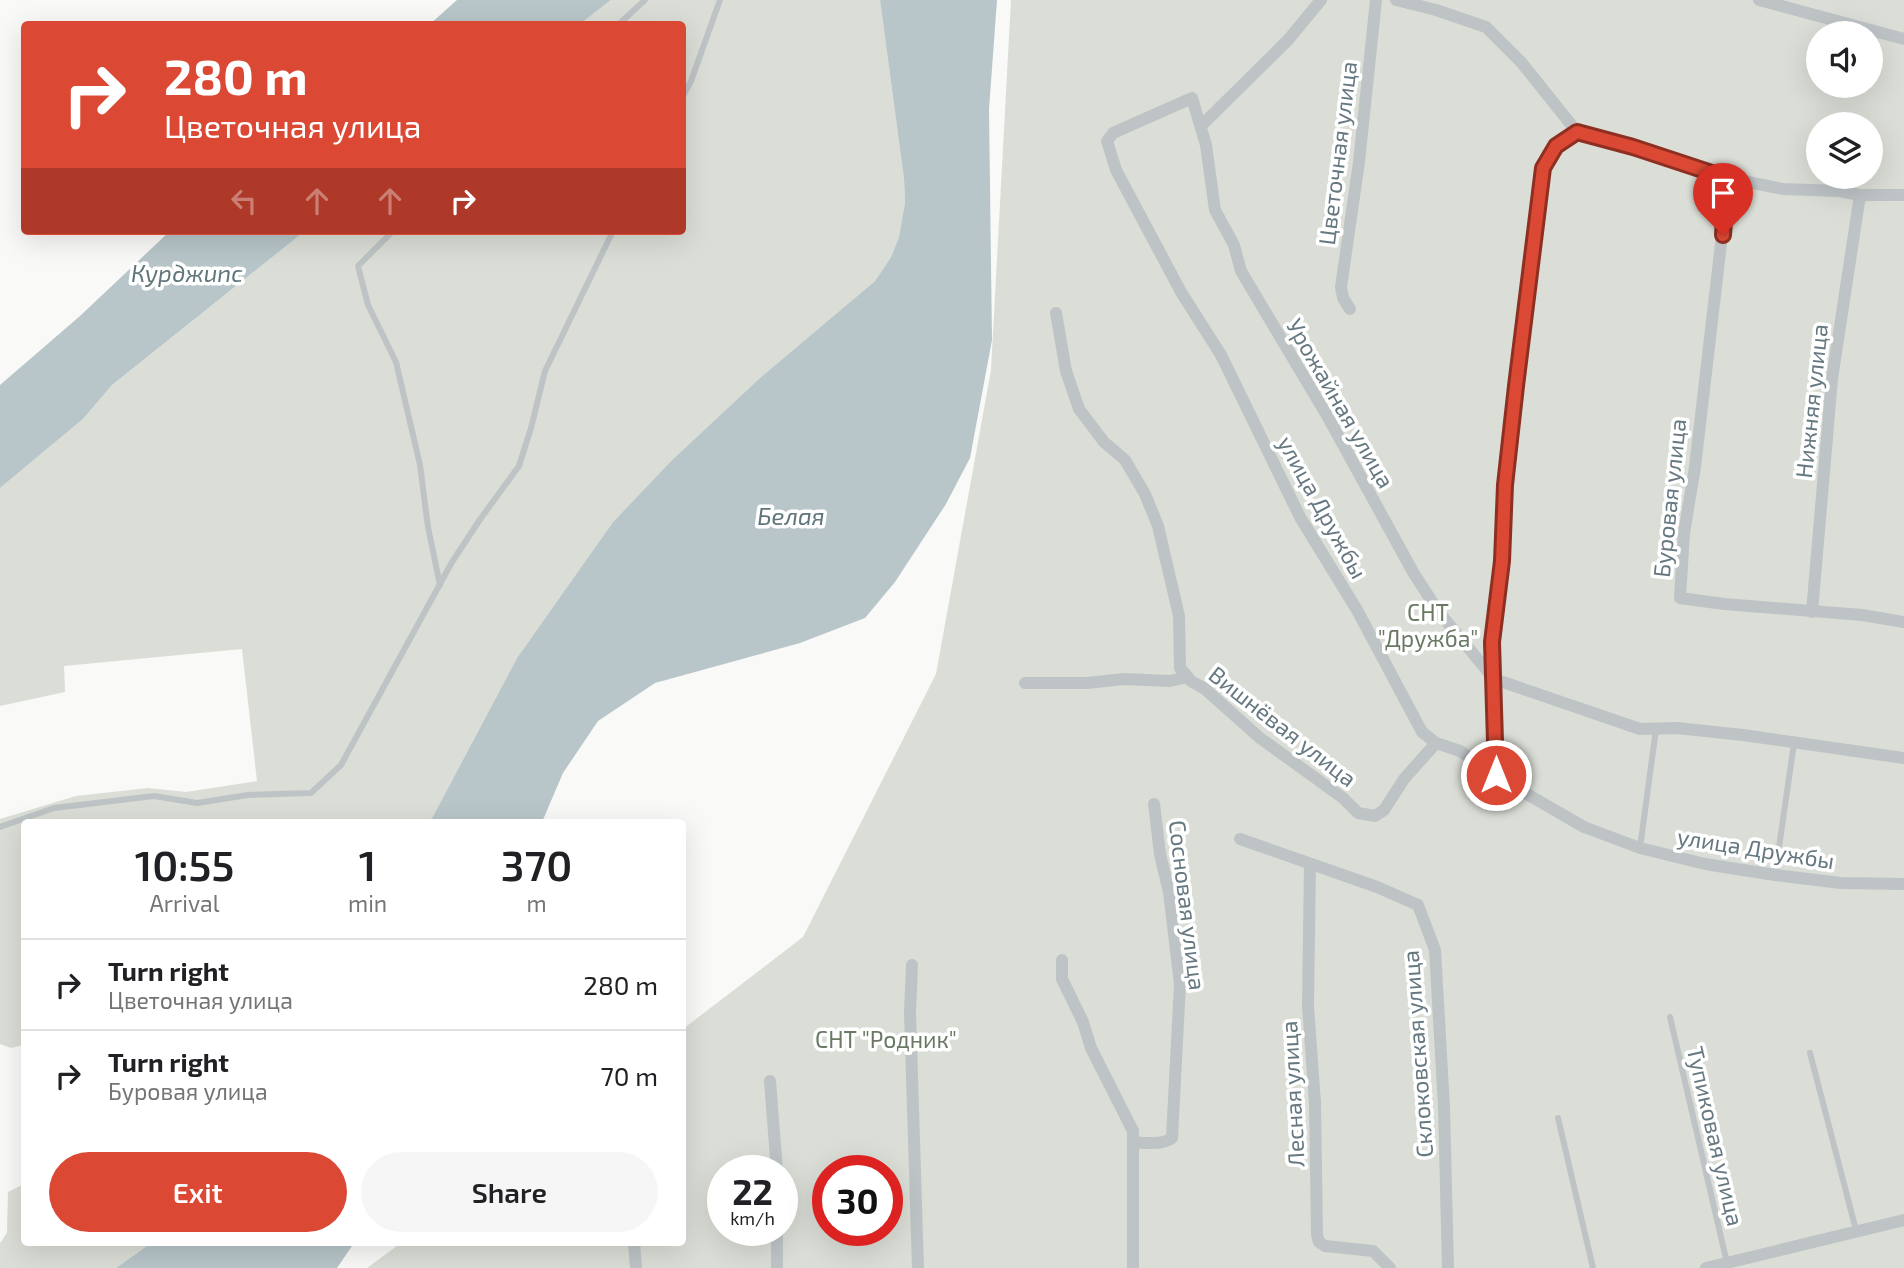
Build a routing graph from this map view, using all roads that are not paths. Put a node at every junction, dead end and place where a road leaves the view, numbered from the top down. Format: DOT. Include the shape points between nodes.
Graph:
graph roads {
  1 [pos="645,0"];
  2 [pos="720,0"];
  3 [pos="1321,0"];
  4 [pos="1377,0"];
  5 [pos="1396,0"];
  6 [pos="1759,0"];
  7 [pos="622,21"];
  8 [pos="1904,40"];
  9 [pos="686,90"];
  10 [pos="1201,126"];
  11 [pos="1577,132"];
  12 [pos="1107,141"];
  13 [pos="1727,178"];
  14 [pos="1860,195"];
  15 [pos="1904,195"];
  16 [pos="389,235"];
  17 [pos="611,235"];
  18 [pos="1350,309"];
  19 [pos="1056,313"];
  20 [pos="440,585"];
  21 [pos="1812,612"];
  22 [pos="1904,622"];
  23 [pos="1188,677"];
  24 [pos="1494,679"];
  25 [pos="1025,683"];
  26 [pos="1656,729"];
  27 [pos="1436,743"];
  28 [pos="1794,743"];
  29 [pos="1904,758"];
  30 [pos="1496,775"];
  31 [pos="1154,804"];
  32 [pos="23,819"];
  33 [pos="21,820"];
  34 [pos="0,827"];
  35 [pos="1240,839"];
  36 [pos="1640,848"];
  37 [pos="1310,864"];
  38 [pos="1775,875"];
  39 [pos="1904,884"];
  40 [pos="1062,960"];
  41 [pos="912,965"];
  42 [pos="1670,1017"];
  43 [pos="1810,1053"];
  44 [pos="770,1081"];
  45 [pos="1558,1118"];
  46 [pos="1133,1143"];
  47 [pos="776,1155"];
  48 [pos="1904,1220"];
  49 [pos="1856,1230"];
  50 [pos="634,1246"];
  51 [pos="777,1246"];
  52 [pos="1727,1262"];
  53 [pos="636,1268"];
  54 [pos="778,1268"];
  55 [pos="918,1268"];
  56 [pos="1132,1268"];
  57 [pos="1390,1268"];
  58 [pos="1448,1268"];
  59 [pos="1593,1268"];
  60 [pos="1706,1268"];
  1 -- 7 [label="lane"];
  2 -- 9 [label="lane"];
  3 -- 10 [label="street" via="1288,40"];
  4 -- 18 [label="street, Цветочная улица" via="1341,286"];
  5 -- 11 [label="street" via="1486,27 1521,62"];
  6 -- 8 [label="street"];
  10 -- 12 [label="street, Урожайная улица" via="1192,98 1135,121"];
  10 -- 24 [label="street, Урожайная улица" via="1215,210 1251,290 1419,582"];
  11 -- 13 [label="street"];
  11 -- 24 [label="street" via="1556,146 1543,168 1505,485 1492,642"];
  12 -- 27 [label="street, улица Дружбы" via="1116,170 1181,292 1221,355 1300,517 1357,610 1422,732"];
  13 -- 14 [label="street" via="1783,189"];
  13 -- 21 [label="street, Буровая улица" via="1680,598"];
  14 -- 15 [label="street"];
  14 -- 21 [label="street, Нижняя улица" via="1832,379"];
  16 -- 20 [label="lane" via="358,266 368,305 400,375"];
  17 -- 20 [label="lane" via="545,371 519,466"];
  19 -- 23 [label="street" via="1066,371 1079,409 1104,442 1125,460 1157,526 1179,616 1180,668"];
  20 -- 32 [label="lane" via="341,765 311,793 247,795 197,803 154,796 54,808"];
  21 -- 22 [label="street, Буровая улица"];
  23 -- 25 [label="street, Вишнёвая улица"];
  23 -- 27 [label="street, Вишнёвая улица" via="1358,813 1375,816 1384,810"];
  24 -- 26 [label="street" via="1640,729"];
  24 -- 30 [label="street"];
  26 -- 28 [label="street"];
  26 -- 36 [label="lane"];
  27 -- 30 [label="street, улица Дружбы" via="1460,751"];
  28 -- 29 [label="street"];
  28 -- 38 [label="lane"];
  30 -- 36 [label="street, улица Дружбы" via="1584,827"];
  31 -- 46 [label="street, Сосновая улица" via="1180,984 1175,1100 1172,1138"];
  33 -- 34 [label="lane"];
  35 -- 37 [label="street, Склоковская улица"];
  36 -- 38 [label="street, улица Дружбы"];
  37 -- 57 [label="street, Лесная улица" via="1308,1006 1317,1235 1325,1245 1373,1251"];
  37 -- 58 [label="street, Склоковская улица" via="1418,905 1435,950"];
  38 -- 39 [label="street, улица Дружбы"];
  40 -- 46 [label="street" via="1062,979 1133,1131"];
  41 -- 55 [label="street"];
  42 -- 52 [label="lane, Тупиковая улица"];
  43 -- 49 [label="lane"];
  44 -- 47 [label="street"];
  45 -- 59 [label="lane"];
  46 -- 56 [label="street"];
  48 -- 49 [label="street"];
  49 -- 52 [label="street"];
  50 -- 53 [label="street"];
  51 -- 54 [label="street"];
  52 -- 60 [label="street"];
}
